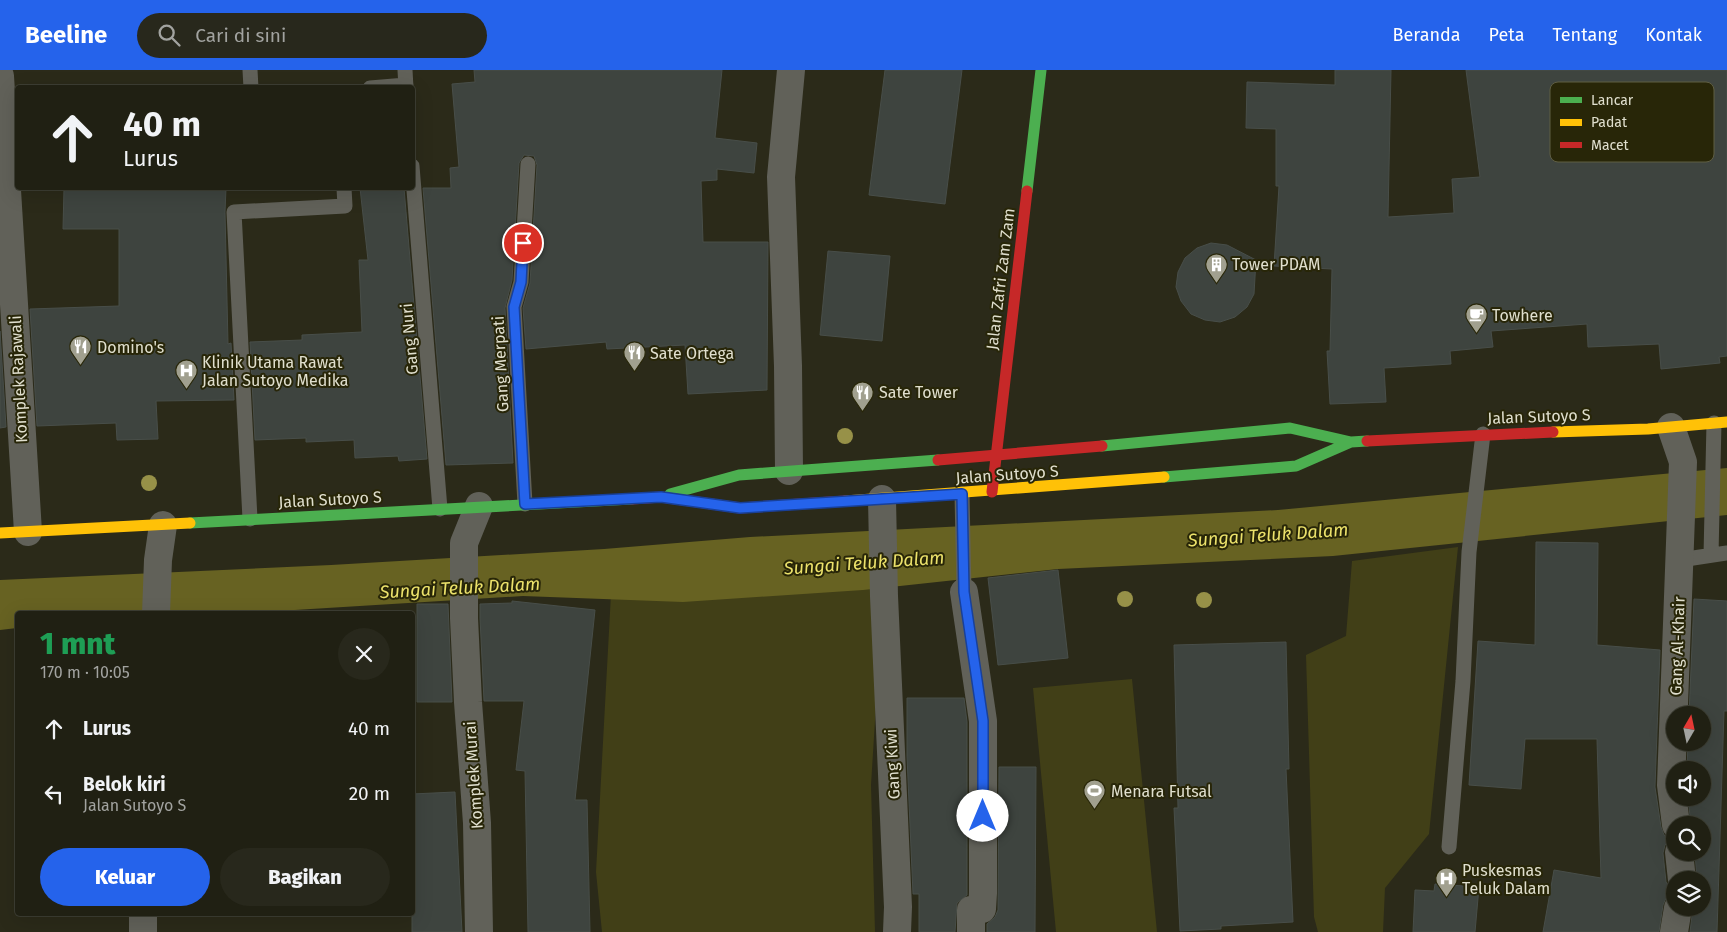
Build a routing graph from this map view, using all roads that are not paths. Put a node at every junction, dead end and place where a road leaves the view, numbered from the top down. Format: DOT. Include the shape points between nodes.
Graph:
graph roads {
  1 [pos="250,70"];
  2 [pos="791,70"];
  3 [pos="1041,70"];
  4 [pos="0,76"];
  5 [pos="406,81"];
  6 [pos="251,85"];
  7 [pos="385,85"];
  8 [pos="1,111"];
  9 [pos="528,164"];
  10 [pos="344,190"];
  11 [pos="414,190"];
  12 [pos="1721,422"];
  13 [pos="1671,427"];
  14 [pos="1483,434"];
  15 [pos="1351,442"];
  16 [pos="996,456"];
  17 [pos="789,471"];
  18 [pos="992,492"];
  19 [pos="962,494"];
  20 [pos="661,497"];
  21 [pos="525,504"];
  22 [pos="479,506"];
  23 [pos="440,509"];
  24 [pos="882,512"];
  25 [pos="250,519"];
  26 [pos="163,525"];
  27 [pos="28,532"];
  28 [pos="0,533"];
  29 [pos="1727,553"];
  30 [pos="1710,555"];
  31 [pos="1680,560"];
  32 [pos="964,592"];
  33 [pos="156,611"];
  34 [pos="1675,816"];
  35 [pos="1449,847"];
  36 [pos="144,916"];
  37 [pos="1677,916"];
  38 [pos="143,932"];
  39 [pos="479,932"];
  40 [pos="897,932"];
  41 [pos="971,932"];
  42 [pos="1674,932"];
  1 -- 6 [label="lane"];
  2 -- 17 [label="street" via="780,178"];
  3 -- 16 [label="main road, Jalan Zafri Zam Zam"];
  4 -- 8 [label="street, Komplek Rajawali"];
  5 -- 7 [label="lane"];
  8 -- 27 [label="street, Komplek Rajawali"];
  9 -- 21 [label="lane, Gang Merpati" via="521,282 514,307"];
  10 -- 25 [label="lane" via="345,206 234,212"];
  11 -- 23 [label="lane, Gang Nuri"];
  12 -- 13 [label="main road, Jalan Sutoyo S"];
  12 -- 30 [label="lane" via="1712,459"];
  13 -- 14 [label="main road, Jalan Sutoyo S"];
  13 -- 31 [label="street, Gang Al-Khair" via="1683,462"];
  14 -- 15 [label="main road, Jalan Sutoyo S"];
  14 -- 35 [label="lane" via="1469,552 1463,681"];
  15 -- 16 [label="main road, Jalan Sutoyo S" via="1290,428"];
  15 -- 18 [label="main road, Jalan Sutoyo S" via="1296,466"];
  16 -- 17 [label="main road, Jalan Sutoyo S"];
  16 -- 18 [label="main road, Jalan Zafri Zam Zam"];
  17 -- 20 [label="main road, Jalan Sutoyo S" via="740,474"];
  18 -- 19 [label="main road, Jalan Sutoyo S"];
  19 -- 24 [label="main road, Jalan Sutoyo S"];
  19 -- 32 [label="lane"];
  20 -- 21 [label="main road, Jalan Sutoyo S"];
  20 -- 24 [label="main road, Jalan Sutoyo S" via="740,508"];
  21 -- 22 [label="main road, Jalan Sutoyo S"];
  22 -- 23 [label="main road, Jalan Sutoyo S"];
  22 -- 39 [label="street, Komplek Murai" via="464,543 464,618 477,824"];
  23 -- 25 [label="main road, Jalan Sutoyo S"];
  24 -- 40 [label="street, Gang Kiwi"];
  25 -- 26 [label="main road, Jalan Sutoyo S"];
  26 -- 27 [label="main road, Jalan Sutoyo S"];
  26 -- 33 [label="street"];
  27 -- 28 [label="main road, Jalan Sutoyo S"];
  29 -- 30 [label="lane"];
  30 -- 31 [label="lane"];
  31 -- 34 [label="street, Gang Al-Khair" via="1672,785"];
  32 -- 41 [label="street" via="983,721 983,893 982,909 971,910"];
  36 -- 38 [label="street"];
  37 -- 42 [label="street"];
}
